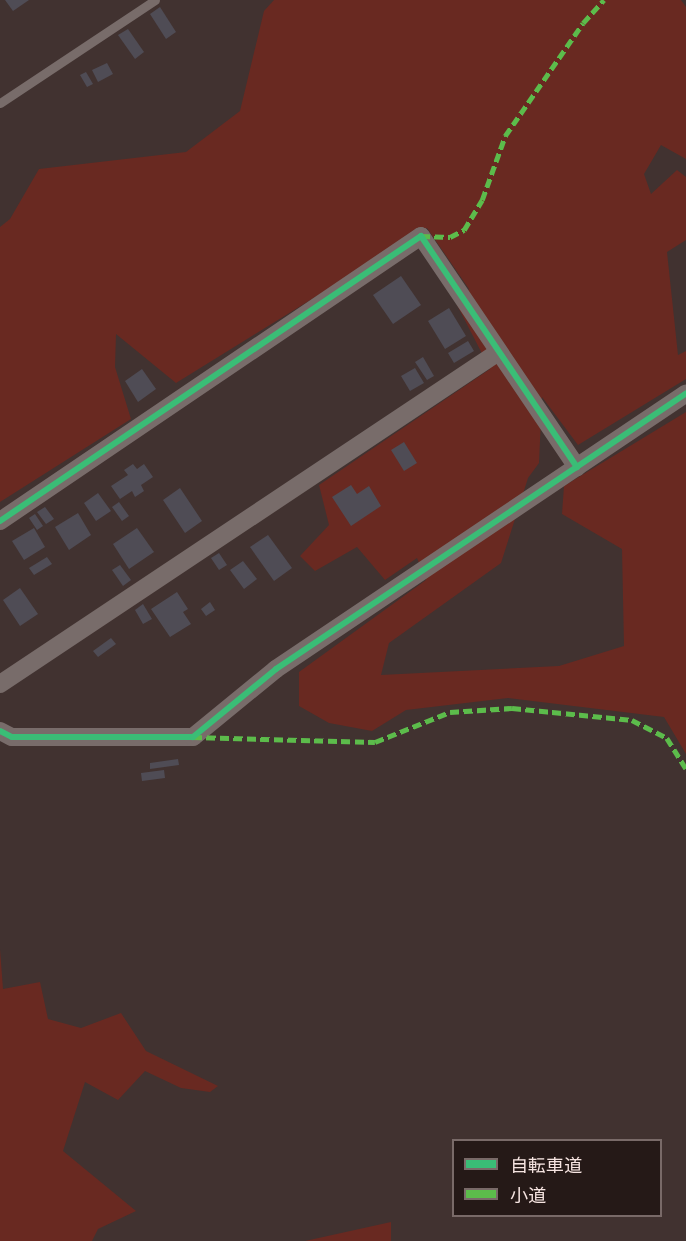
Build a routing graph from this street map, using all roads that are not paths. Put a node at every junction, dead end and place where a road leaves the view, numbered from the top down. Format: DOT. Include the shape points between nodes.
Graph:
graph roads {
  1 [pos="155,0"];
  2 [pos="0,103"];
  3 [pos="497,353"];
  4 [pos="686,394"];
  5 [pos="577,467"];
  6 [pos="0,521"];
  7 [pos="0,684"];
  8 [pos="0,731"];
  1 -- 2 [label="lane"];
  3 -- 5 [label="street"];
  3 -- 6 [label="street" via="422,236"];
  3 -- 7 [label="street"];
  4 -- 5 [label="street"];
  5 -- 8 [label="street" via="276,669 193,736 12,736"];
}
